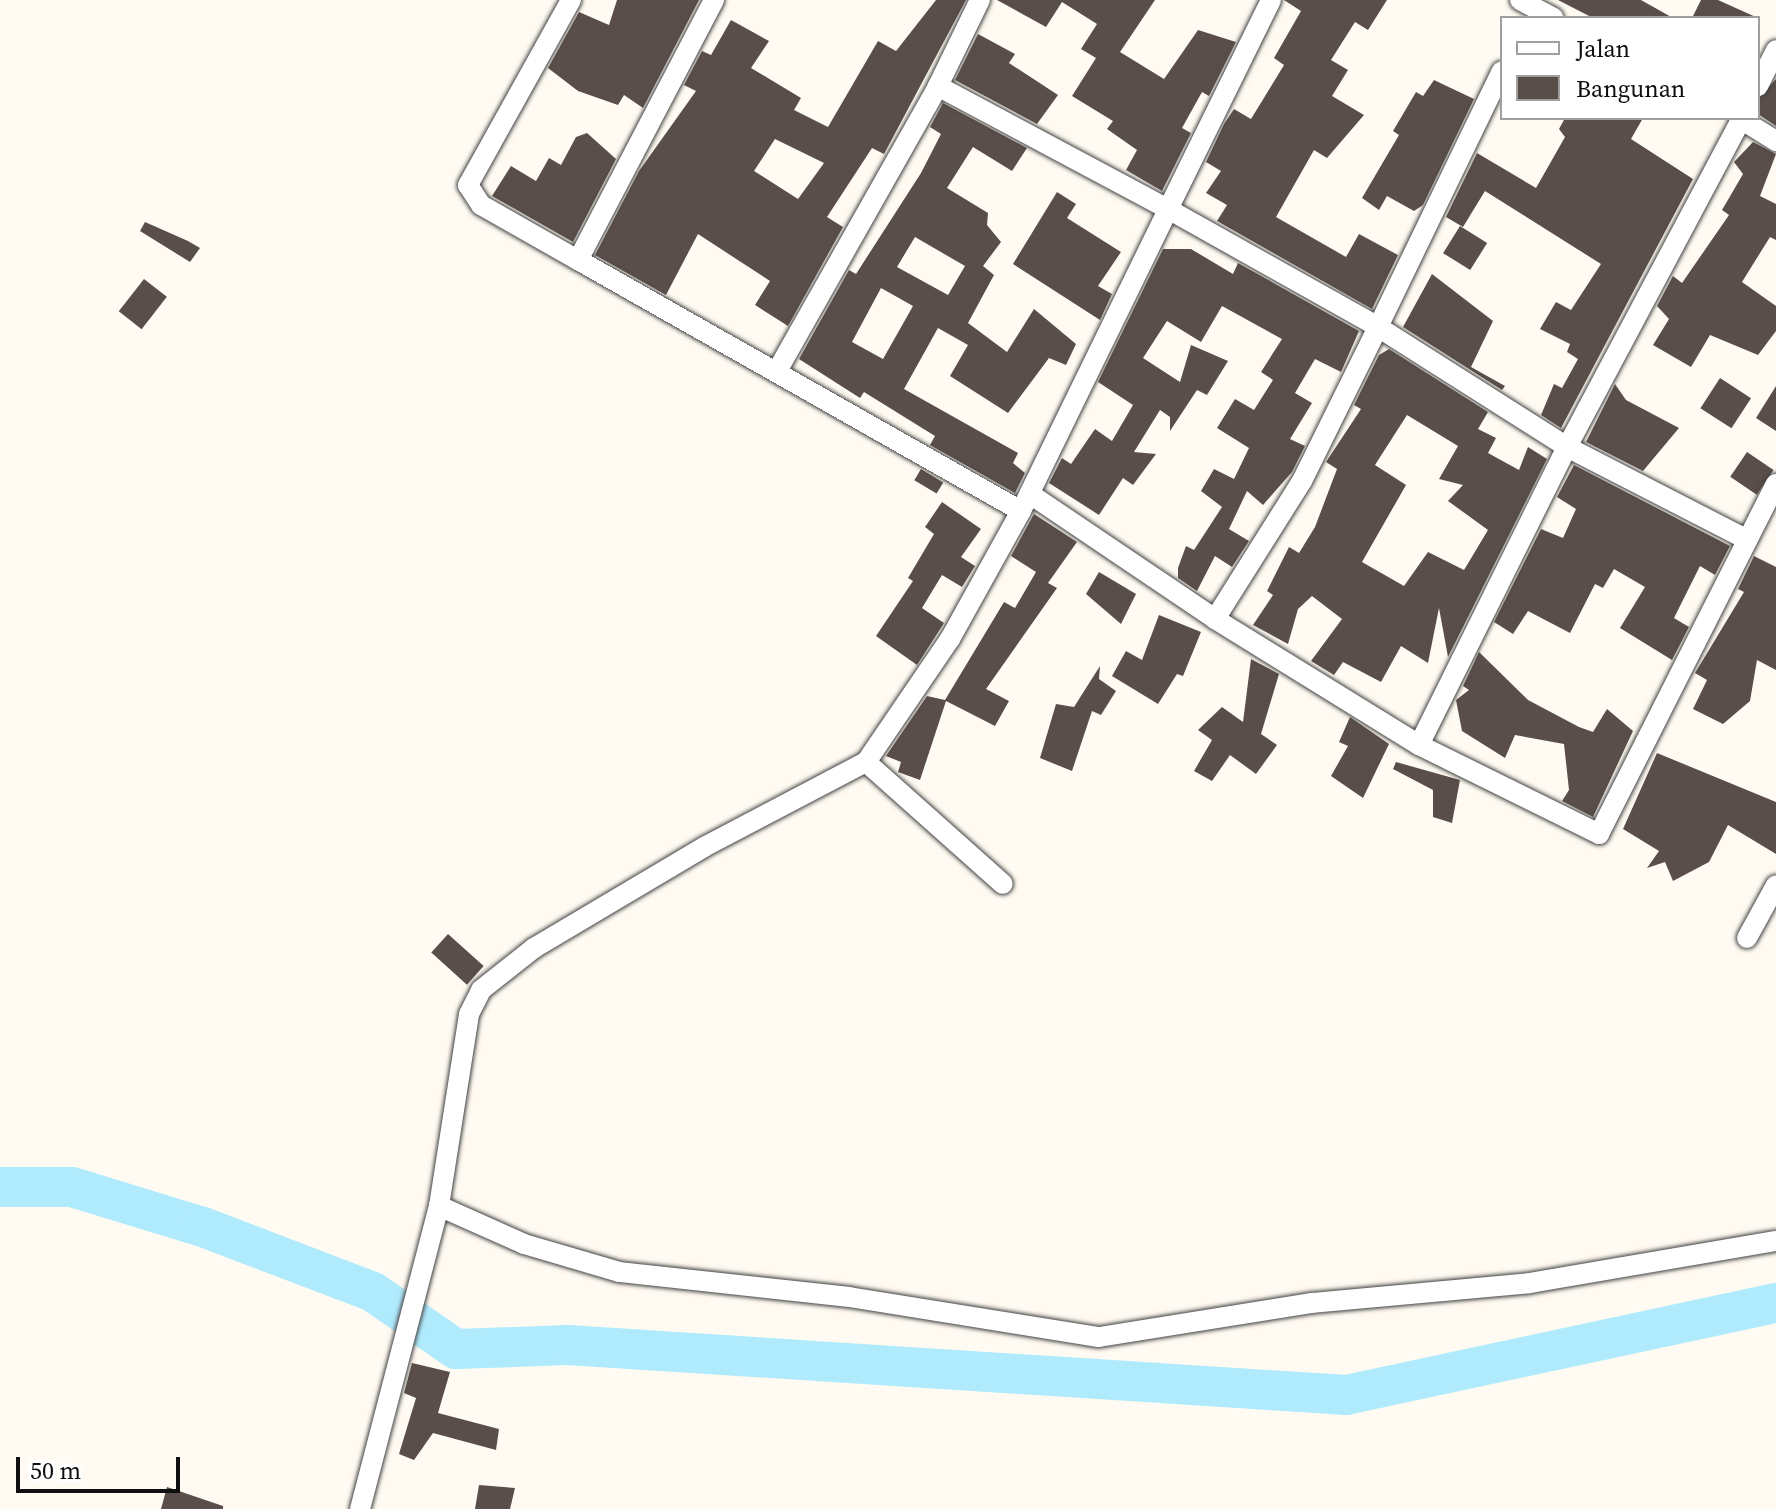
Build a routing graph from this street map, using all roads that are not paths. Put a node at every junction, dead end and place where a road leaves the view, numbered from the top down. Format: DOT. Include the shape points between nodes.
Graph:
graph roads {
  1 [pos="571,0"];
  2 [pos="714,0"];
  3 [pos="980,0"];
  4 [pos="1271,0"];
  5 [pos="1530,6"];
  6 [pos="1550,16"];
  7 [pos="1776,50"];
  8 [pos="1500,75"];
  9 [pos="1760,82"];
  10 [pos="938,86"];
  11 [pos="1740,120"];
  12 [pos="1744,120"];
  13 [pos="1776,141"];
  14 [pos="1168,209"];
  15 [pos="578,260"];
  16 [pos="1378,327"];
  17 [pos="777,371"];
  18 [pos="1567,447"];
  19 [pos="1776,484"];
  20 [pos="1026,503"];
  21 [pos="1770,510"];
  22 [pos="1748,540"];
  23 [pos="1215,619"];
  24 [pos="1419,745"];
  25 [pos="866,762"];
  26 [pos="1003,884"];
  27 [pos="1776,885"];
  28 [pos="1747,938"];
  29 [pos="439,1206"];
  30 [pos="1776,1241"];
  31 [pos="360,1509"];
  1 -- 15 [label="street" via="468,185 481,205"];
  2 -- 15 [label="street"];
  3 -- 10 [label="street"];
  4 -- 14 [label="street"];
  5 -- 6 [label="street"];
  7 -- 9 [label="street"];
  8 -- 16 [label="street"];
  10 -- 14 [label="street"];
  10 -- 17 [label="street"];
  11 -- 18 [label="street"];
  12 -- 13 [label="street"];
  14 -- 16 [label="street"];
  14 -- 20 [label="street"];
  15 -- 17 [label="street"];
  16 -- 18 [label="street"];
  16 -- 23 [label="street" via="1302,481"];
  17 -- 20 [label="street"];
  18 -- 22 [label="street"];
  18 -- 24 [label="street"];
  19 -- 21 [label="street"];
  20 -- 23 [label="street"];
  20 -- 25 [label="street" via="950,639"];
  21 -- 22 [label="street"];
  22 -- 24 [label="street" via="1599,834"];
  23 -- 24 [label="street"];
  25 -- 26 [label="street"];
  25 -- 29 [label="street" via="704,847 534,948 481,990 469,1014"];
  27 -- 28 [label="street"];
  29 -- 30 [label="street" via="524,1244 619,1272 849,1297 1057,1336 1099,1337 1312,1303 1438,1296"];
  29 -- 31 [label="street"];
}
